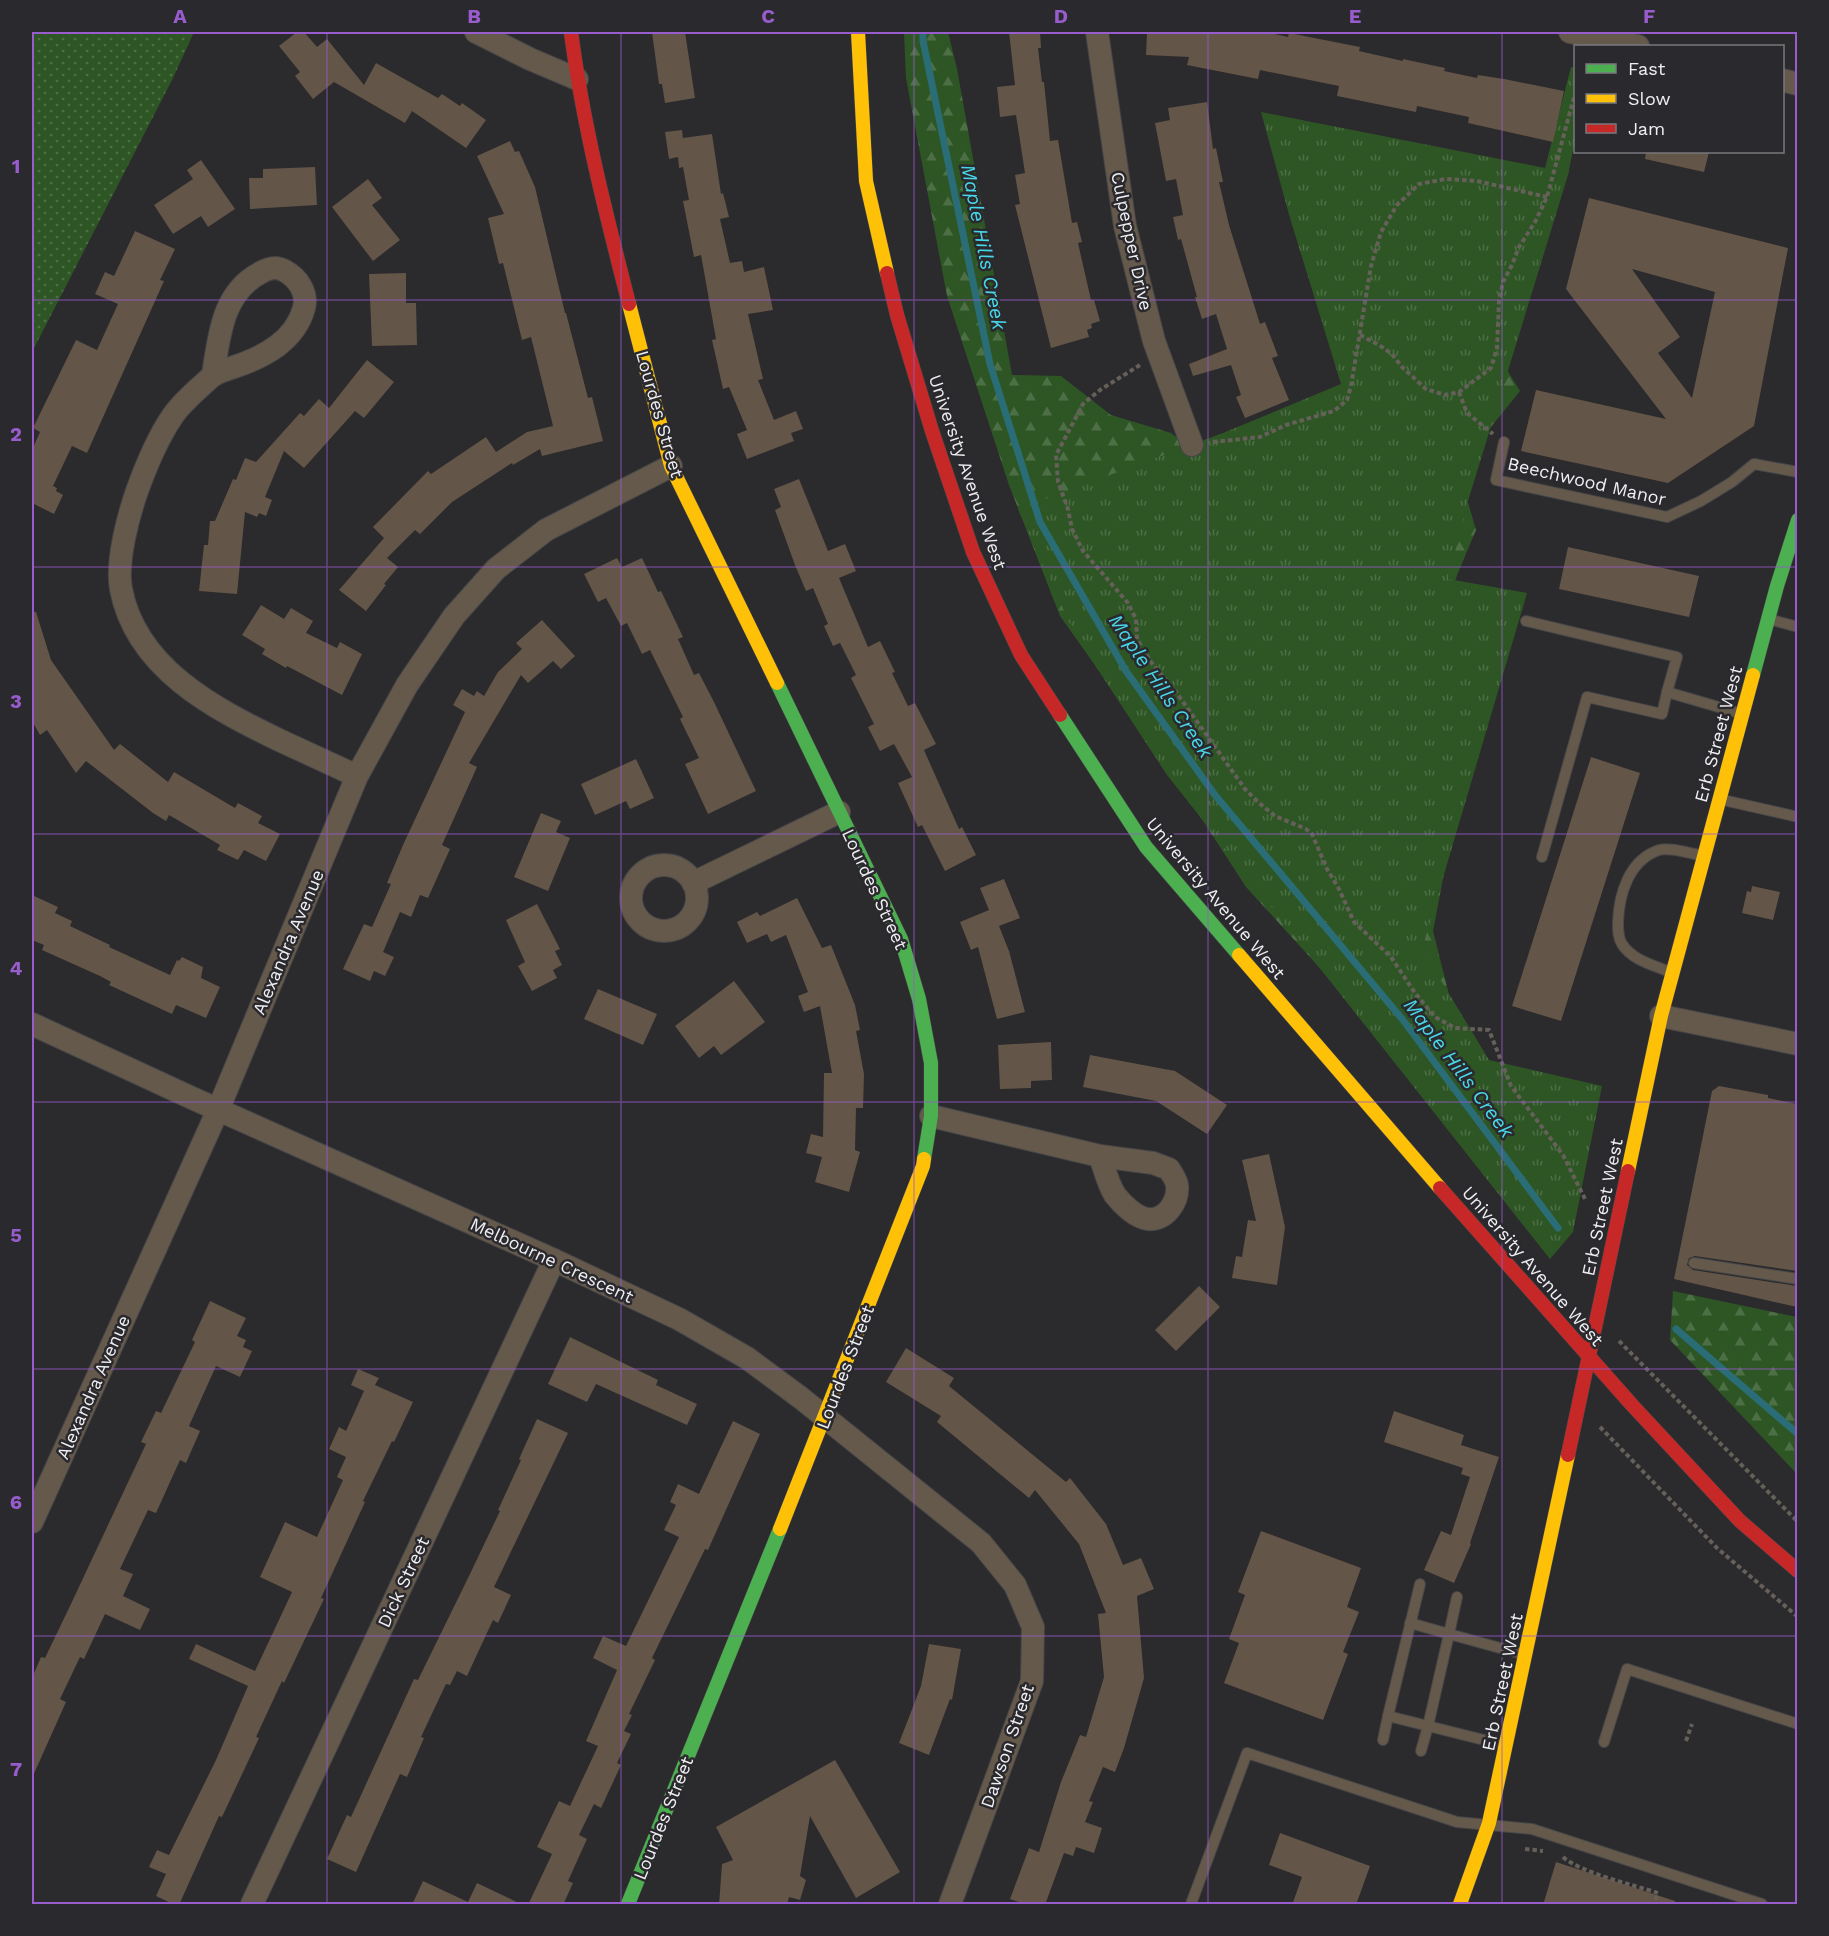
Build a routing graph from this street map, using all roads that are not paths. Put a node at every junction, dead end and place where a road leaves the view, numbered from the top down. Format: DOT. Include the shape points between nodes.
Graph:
graph roads {
  1 [pos="476,32"];
  2 [pos="572,32"];
  3 [pos="858,32"];
  4 [pos="1097,32"];
  5 [pos="1570,32"];
  6 [pos="1633,45"];
  7 [pos="577,79"];
  8 [pos="213,375"];
  9 [pos="1504,442"];
  10 [pos="1192,445"];
  11 [pos="671,466"];
  12 [pos="1797,472"];
  13 [pos="1797,520"];
  14 [pos="1768,619"];
  15 [pos="1526,621"];
  16 [pos="1797,627"];
  17 [pos="1667,692"];
  18 [pos="1743,714"];
  19 [pos="357,776"];
  20 [pos="1720,800"];
  21 [pos="839,812"];
  22 [pos="1797,817"];
  23 [pos="1703,855"];
  24 [pos="1542,857"];
  25 [pos="693,883"];
  26 [pos="1672,973"];
  27 [pos="1661,1016"];
  28 [pos="32,1024"];
  29 [pos="1797,1044"];
  30 [pos="218,1110"];
  31 [pos="931,1116"];
  32 [pos="1100,1156"];
  33 [pos="554,1260"];
  34 [pos="1694,1263"];
  35 [pos="1797,1279"];
  36 [pos="1589,1358"];
  37 [pos="826,1416"];
  38 [pos="32,1522"];
  39 [pos="1797,1571"];
  40 [pos="1420,1584"];
  41 [pos="1015,1585"];
  42 [pos="1457,1597"];
  43 [pos="1410,1623"];
  44 [pos="1449,1634"];
  45 [pos="1526,1655"];
  46 [pos="1388,1716"];
  47 [pos="1797,1724"];
  48 [pos="1428,1726"];
  49 [pos="1383,1740"];
  50 [pos="1604,1742"];
  51 [pos="1507,1745"];
  52 [pos="1421,1751"];
  53 [pos="1489,1823"];
  54 [pos="252,1905"];
  55 [pos="628,1905"];
  56 [pos="950,1905"];
  57 [pos="1191,1905"];
  58 [pos="1460,1905"];
  59 [pos="1762,1905"];
  1 -- 7 [label="street"];
  2 -- 7 [label="main road, Lourdes Street"];
  3 -- 36 [label="main road, University Avenue West" via="866,181 897,315 973,552 1021,655 1146,848"];
  4 -- 10 [label="street, Culpepper Drive" via="1125,226 1159,353"];
  5 -- 6 [label="street"];
  7 -- 11 [label="main road, Lourdes Street" via="593,163"];
  8 -- 8 [label="street" via="256,360 275,348 302,318 306,302 303,289 285,270 266,269 248,279 232,298 221,325"];
  8 -- 19 [label="street" via="172,416 136,492 121,560 121,588 132,623 150,652 203,699 235,719"];
  9 -- 12 [label="lane, Beechwood Manor" via="1496,480 1667,517 1724,487 1754,464"];
  11 -- 19 [label="street, Alexandra Avenue" via="546,530 496,569 454,616 427,656"];
  11 -- 21 [label="main road, Lourdes Street"];
  13 -- 14 [label="main road, Erb Street West" via="1782,587"];
  14 -- 16 [label="lane"];
  14 -- 18 [label="main road, Erb Street West"];
  15 -- 17 [label="lane" via="1677,657"];
  17 -- 18 [label="lane"];
  17 -- 24 [label="lane" via="1662,714 1587,697"];
  18 -- 20 [label="main road, Erb Street West"];
  19 -- 30 [label="street, Alexandra Avenue"];
  20 -- 22 [label="lane"];
  20 -- 23 [label="main road, Erb Street West"];
  21 -- 25 [label="street"];
  21 -- 31 [label="main road, Lourdes Street" via="901,939 919,999 931,1063"];
  23 -- 26 [label="main road, Erb Street West"];
  23 -- 26 [label="lane" via="1661,849 1646,856 1629,874 1619,904 1618,933 1622,944 1634,957"];
  26 -- 27 [label="main road, Erb Street West"];
  27 -- 29 [label="street"];
  27 -- 36 [label="main road, Erb Street West"];
  28 -- 30 [label="street, Melbourne Crescent"];
  30 -- 33 [label="street, Melbourne Crescent"];
  30 -- 38 [label="street, Alexandra Avenue"];
  31 -- 32 [label="street"];
  31 -- 37 [label="main road, Lourdes Street" via="923,1166"];
  33 -- 37 [label="street, Melbourne Crescent" via="679,1319 747,1358"];
  33 -- 54 [label="street, Dick Street"];
  34 -- 35 [label="lane"];
  36 -- 39 [label="main road, University Avenue West" via="1740,1521"];
  36 -- 45 [label="main road, Erb Street West"];
  37 -- 41 [label="street, Melbourne Crescent" via="981,1543"];
  37 -- 55 [label="main road, Lourdes Street"];
  40 -- 43 [label="lane"];
  41 -- 56 [label="street, Dawson Street" via="1033,1627 1032,1681"];
  42 -- 44 [label="lane"];
  43 -- 44 [label="lane"];
  43 -- 46 [label="lane"];
  44 -- 45 [label="lane"];
  44 -- 48 [label="lane"];
  45 -- 51 [label="main road, Erb Street West"];
  46 -- 48 [label="lane"];
  46 -- 49 [label="lane"];
  47 -- 50 [label="lane" via="1627,1669"];
  48 -- 51 [label="lane"];
  48 -- 52 [label="lane"];
  51 -- 53 [label="main road, Erb Street West"];
  53 -- 57 [label="lane" via="1457,1822 1247,1753"];
  53 -- 58 [label="main road, Erb Street West"];
  53 -- 59 [label="lane" via="1532,1829"];
}
